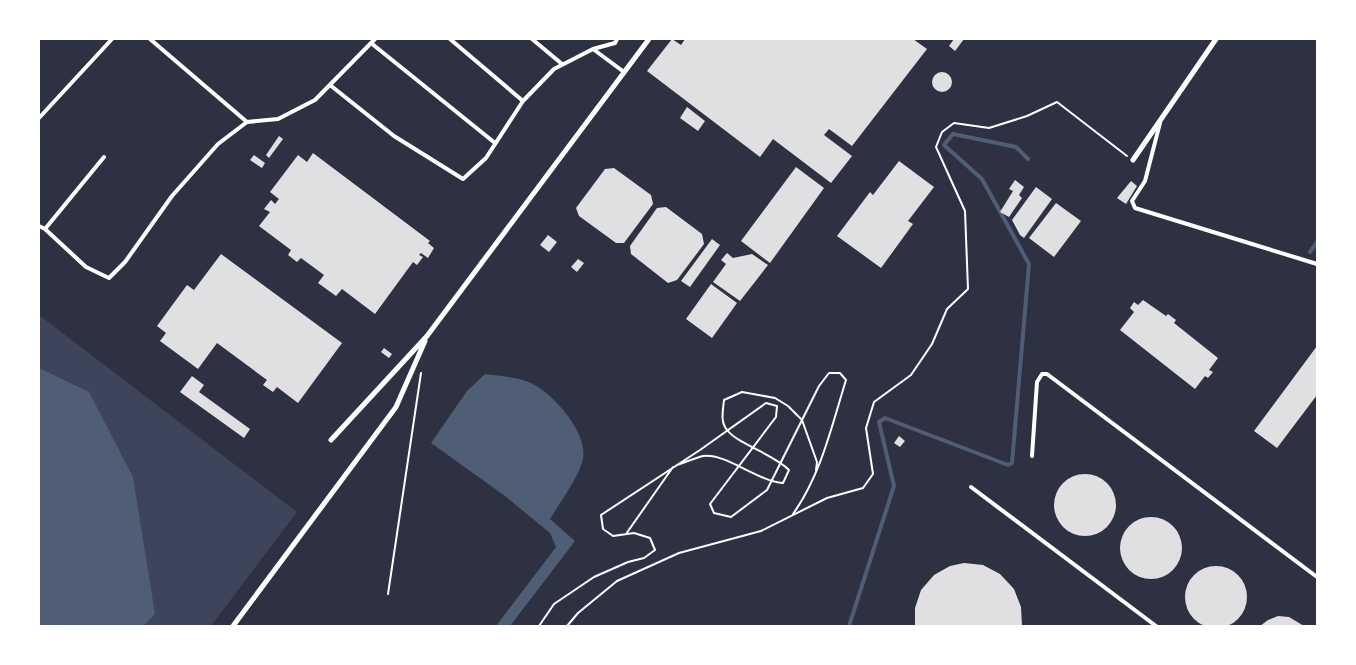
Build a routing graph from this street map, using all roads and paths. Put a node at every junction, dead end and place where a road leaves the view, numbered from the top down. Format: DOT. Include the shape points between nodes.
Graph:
graph roads {
  1 [pos="112,39"];
  2 [pos="150,39"];
  3 [pos="450,39"];
  4 [pos="532,39"];
  5 [pos="611,39"];
  6 [pos="649,39"];
  7 [pos="1216,39"];
  8 [pos="373,41"];
  9 [pos="616,41"];
  10 [pos="593,48"];
  11 [pos="562,64"];
  12 [pos="624,72"];
  13 [pos="330,85"];
  14 [pos="523,101"];
  15 [pos="39,118"];
  16 [pos="1161,118"];
  17 [pos="248,122"];
  18 [pos="495,143"];
  19 [pos="104,158"];
  20 [pos="1133,160"];
  21 [pos="39,226"];
  22 [pos="45,229"];
  23 [pos="1317,264"];
  24 [pos="427,336"];
  25 [pos="423,364"];
  26 [pos="802,420"];
  27 [pos="727,431"];
  28 [pos="331,440"];
  29 [pos="753,448"];
  30 [pos="1032,456"];
  31 [pos="781,462"];
  32 [pos="674,466"];
  33 [pos="738,467"];
  34 [pos="816,473"];
  35 [pos="771,482"];
  36 [pos="971,486"];
  37 [pos="792,516"];
  38 [pos="626,534"];
  39 [pos="1317,577"];
  40 [pos="388,594"];
  41 [pos="233,626"];
  42 [pos="539,626"];
  43 [pos="567,626"];
  44 [pos="1156,626"];
  1 -- 15 [label="lane"];
  2 -- 17 [label="lane"];
  3 -- 14 [label="lane"];
  4 -- 11 [label="lane"];
  5 -- 9 [label="lane"];
  6 -- 12 [label="street"];
  7 -- 16 [label="street"];
  8 -- 13 [label="lane"];
  8 -- 18 [label="lane"];
  9 -- 10 [label="lane"];
  10 -- 11 [label="lane"];
  10 -- 12 [label="lane"];
  11 -- 14 [label="lane" via="554,68"];
  12 -- 24 [label="street"];
  13 -- 17 [label="lane" via="315,100 278,119"];
  13 -- 18 [label="lane" via="394,136 463,179 486,158"];
  14 -- 18 [label="lane"];
  16 -- 20 [label="street"];
  16 -- 23 [label="lane" via="1145,181 1132,200 1135,208"];
  17 -- 22 [label="lane" via="218,144 172,196 125,262 109,278 86,267"];
  19 -- 22 [label="lane"];
  20 -- 37 [label="path" via="1057,102 1027,116 988,128 954,123 942,132 936,147 965,211 968,288 948,309 932,344 911,375 874,402 866,428 874,474 863,488 827,498"];
  21 -- 22 [label="lane"];
  24 -- 28 [label="street"];
  24 -- 41 [label="street" via="396,407"];
  25 -- 40 [label="path"];
  26 -- 27 [label="path" via="775,398 742,392 724,400 722,418"];
  26 -- 31 [label="path"];
  26 -- 34 [label="path" via="817,462"];
  26 -- 34 [label="path" via="819,386 829,374 840,373 846,380"];
  27 -- 29 [label="path"];
  27 -- 29 [label="path" via="766,403 777,406 776,417"];
  27 -- 32 [label="path"];
  29 -- 31 [label="path"];
  29 -- 33 [label="path"];
  30 -- 39 [label="lane" via="1037,382 1042,374 1047,374"];
  31 -- 35 [label="path"];
  31 -- 35 [label="path" via="789,470 783,483"];
  32 -- 33 [label="path" via="705,456 734,463"];
  32 -- 38 [label="path"];
  32 -- 38 [label="path" via="600,515 603,529 613,536"];
  33 -- 35 [label="path"];
  33 -- 35 [label="path" via="710,504 714,513 732,517 767,490"];
  34 -- 37 [label="path" via="805,498"];
  36 -- 44 [label="lane"];
  37 -- 43 [label="path" via="762,531 679,553 617,581"];
  38 -- 42 [label="path" via="650,538 655,550 644,558 594,577 554,604"];
}
